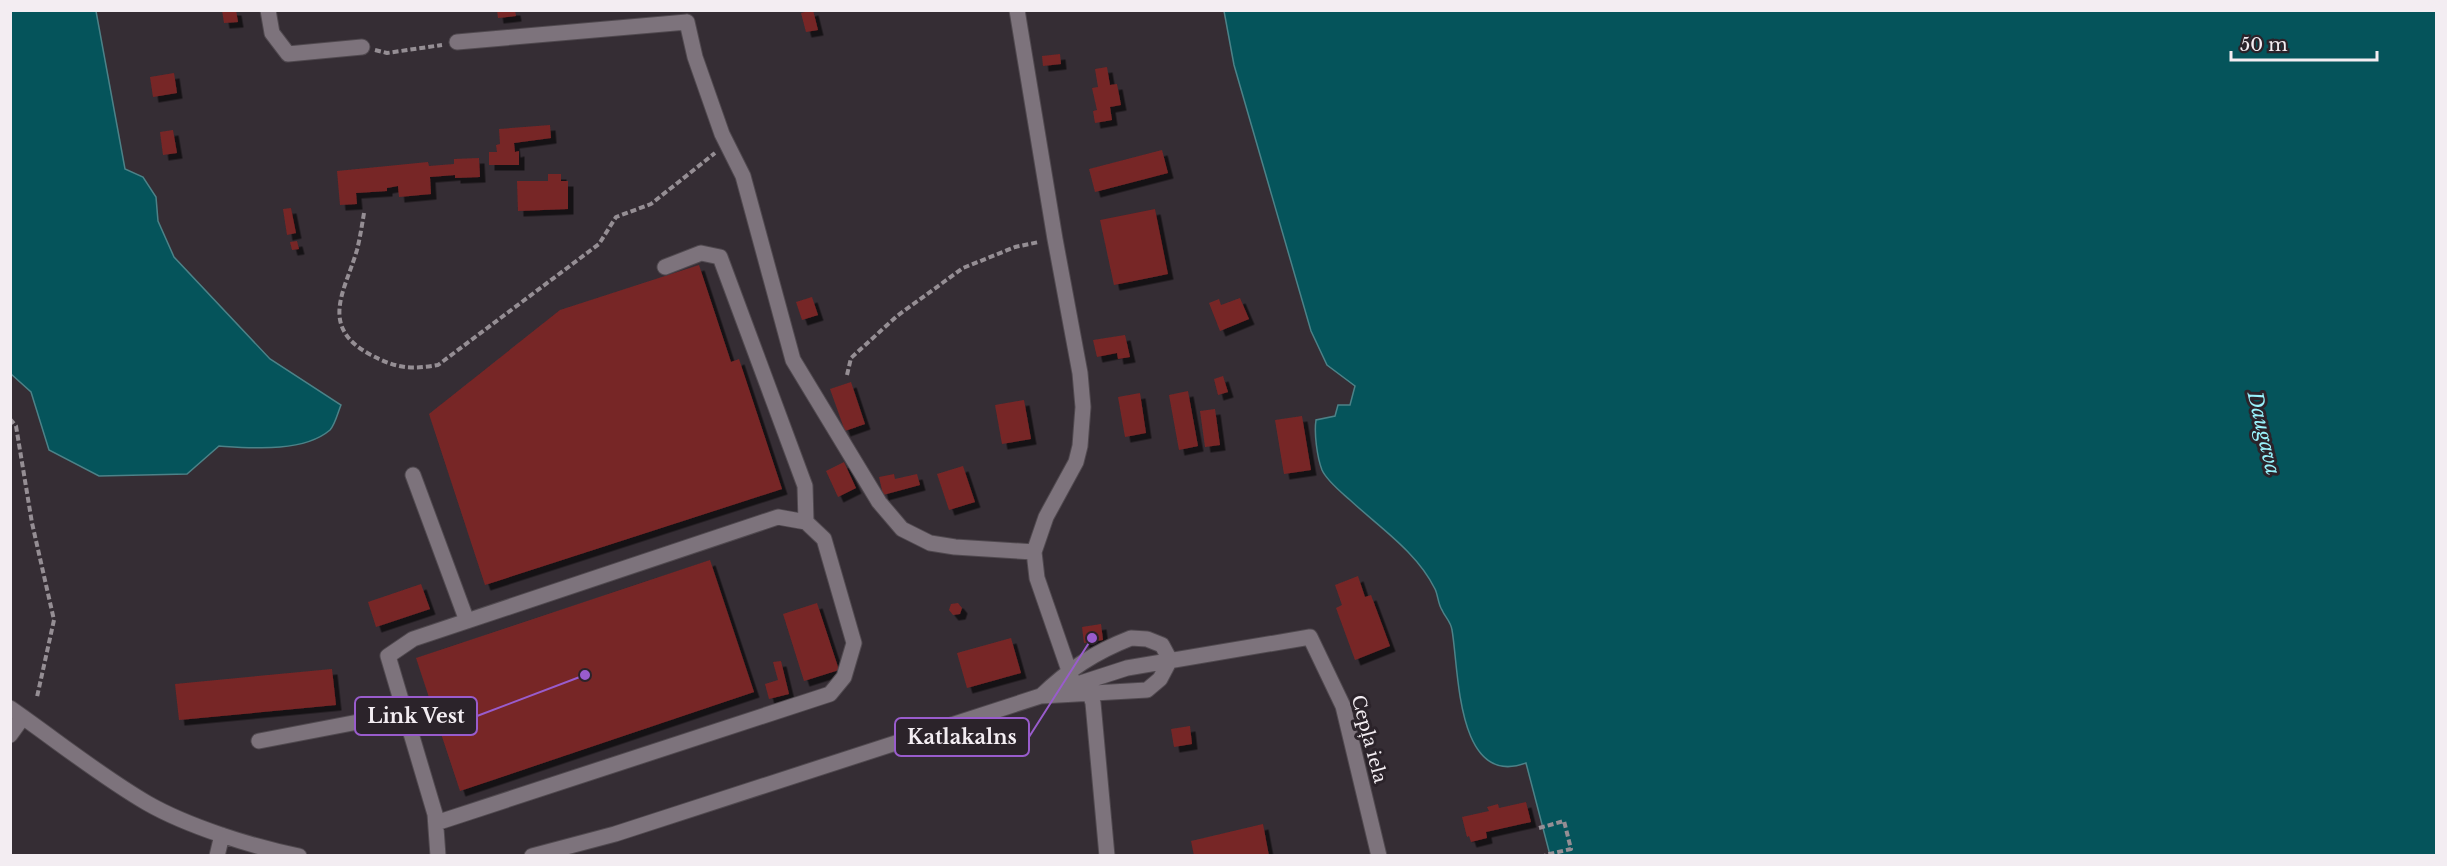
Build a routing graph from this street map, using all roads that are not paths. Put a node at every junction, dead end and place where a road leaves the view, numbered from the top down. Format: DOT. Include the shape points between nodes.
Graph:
graph roads {
  1 [pos="268,10"];
  2 [pos="1017,10"];
  3 [pos="690,16"];
  4 [pos="458,42"];
  5 [pos="362,47"];
  6 [pos="665,267"];
  7 [pos="413,475"];
  8 [pos="806,522"];
  9 [pos="1034,552"];
  10 [pos="466,621"];
  11 [pos="1170,660"];
  12 [pos="1068,670"];
  13 [pos="1083,687"];
  14 [pos="1041,696"];
  15 [pos="17,712"];
  16 [pos="405,713"];
  17 [pos="10,735"];
  18 [pos="259,741"];
  19 [pos="436,823"];
  20 [pos="222,835"];
  21 [pos="217,855"];
  22 [pos="298,855"];
  23 [pos="438,855"];
  24 [pos="532,855"];
  25 [pos="1107,855"];
  26 [pos="1379,855"];
  1 -- 5 [label="street" via="272,33 288,54"];
  2 -- 9 [label="street" via="1083,407 1076,462 1046,517"];
  3 -- 4 [label="street"];
  3 -- 9 [label="street" via="695,57 726,144 743,176 793,360 879,502 903,529 930,543"];
  6 -- 8 [label="street" via="701,253 720,257 805,486"];
  7 -- 10 [label="street"];
  8 -- 10 [label="street" via="778,517"];
  8 -- 19 [label="street" via="824,539 854,643 844,677 830,694"];
  9 -- 12 [label="street" via="1037,578"];
  10 -- 16 [label="street" via="413,639 388,656"];
  11 -- 12 [label="street" via="1162,645 1131,638"];
  11 -- 13 [label="street" via="1127,668"];
  11 -- 13 [label="street" via="1160,679 1147,690"];
  11 -- 26 [label="street, Cepļa iela" via="1310,637 1343,705"];
  12 -- 13 [label="street"];
  12 -- 14 [label="street"];
  13 -- 14 [label="street"];
  13 -- 25 [label="street" via="1093,703"];
  14 -- 24 [label="street" via="615,834"];
  15 -- 17 [label="street"];
  15 -- 20 [label="street" via="149,804"];
  16 -- 18 [label="street"];
  16 -- 19 [label="street"];
  19 -- 23 [label="street"];
  20 -- 21 [label="street"];
  20 -- 22 [label="street"];
}
